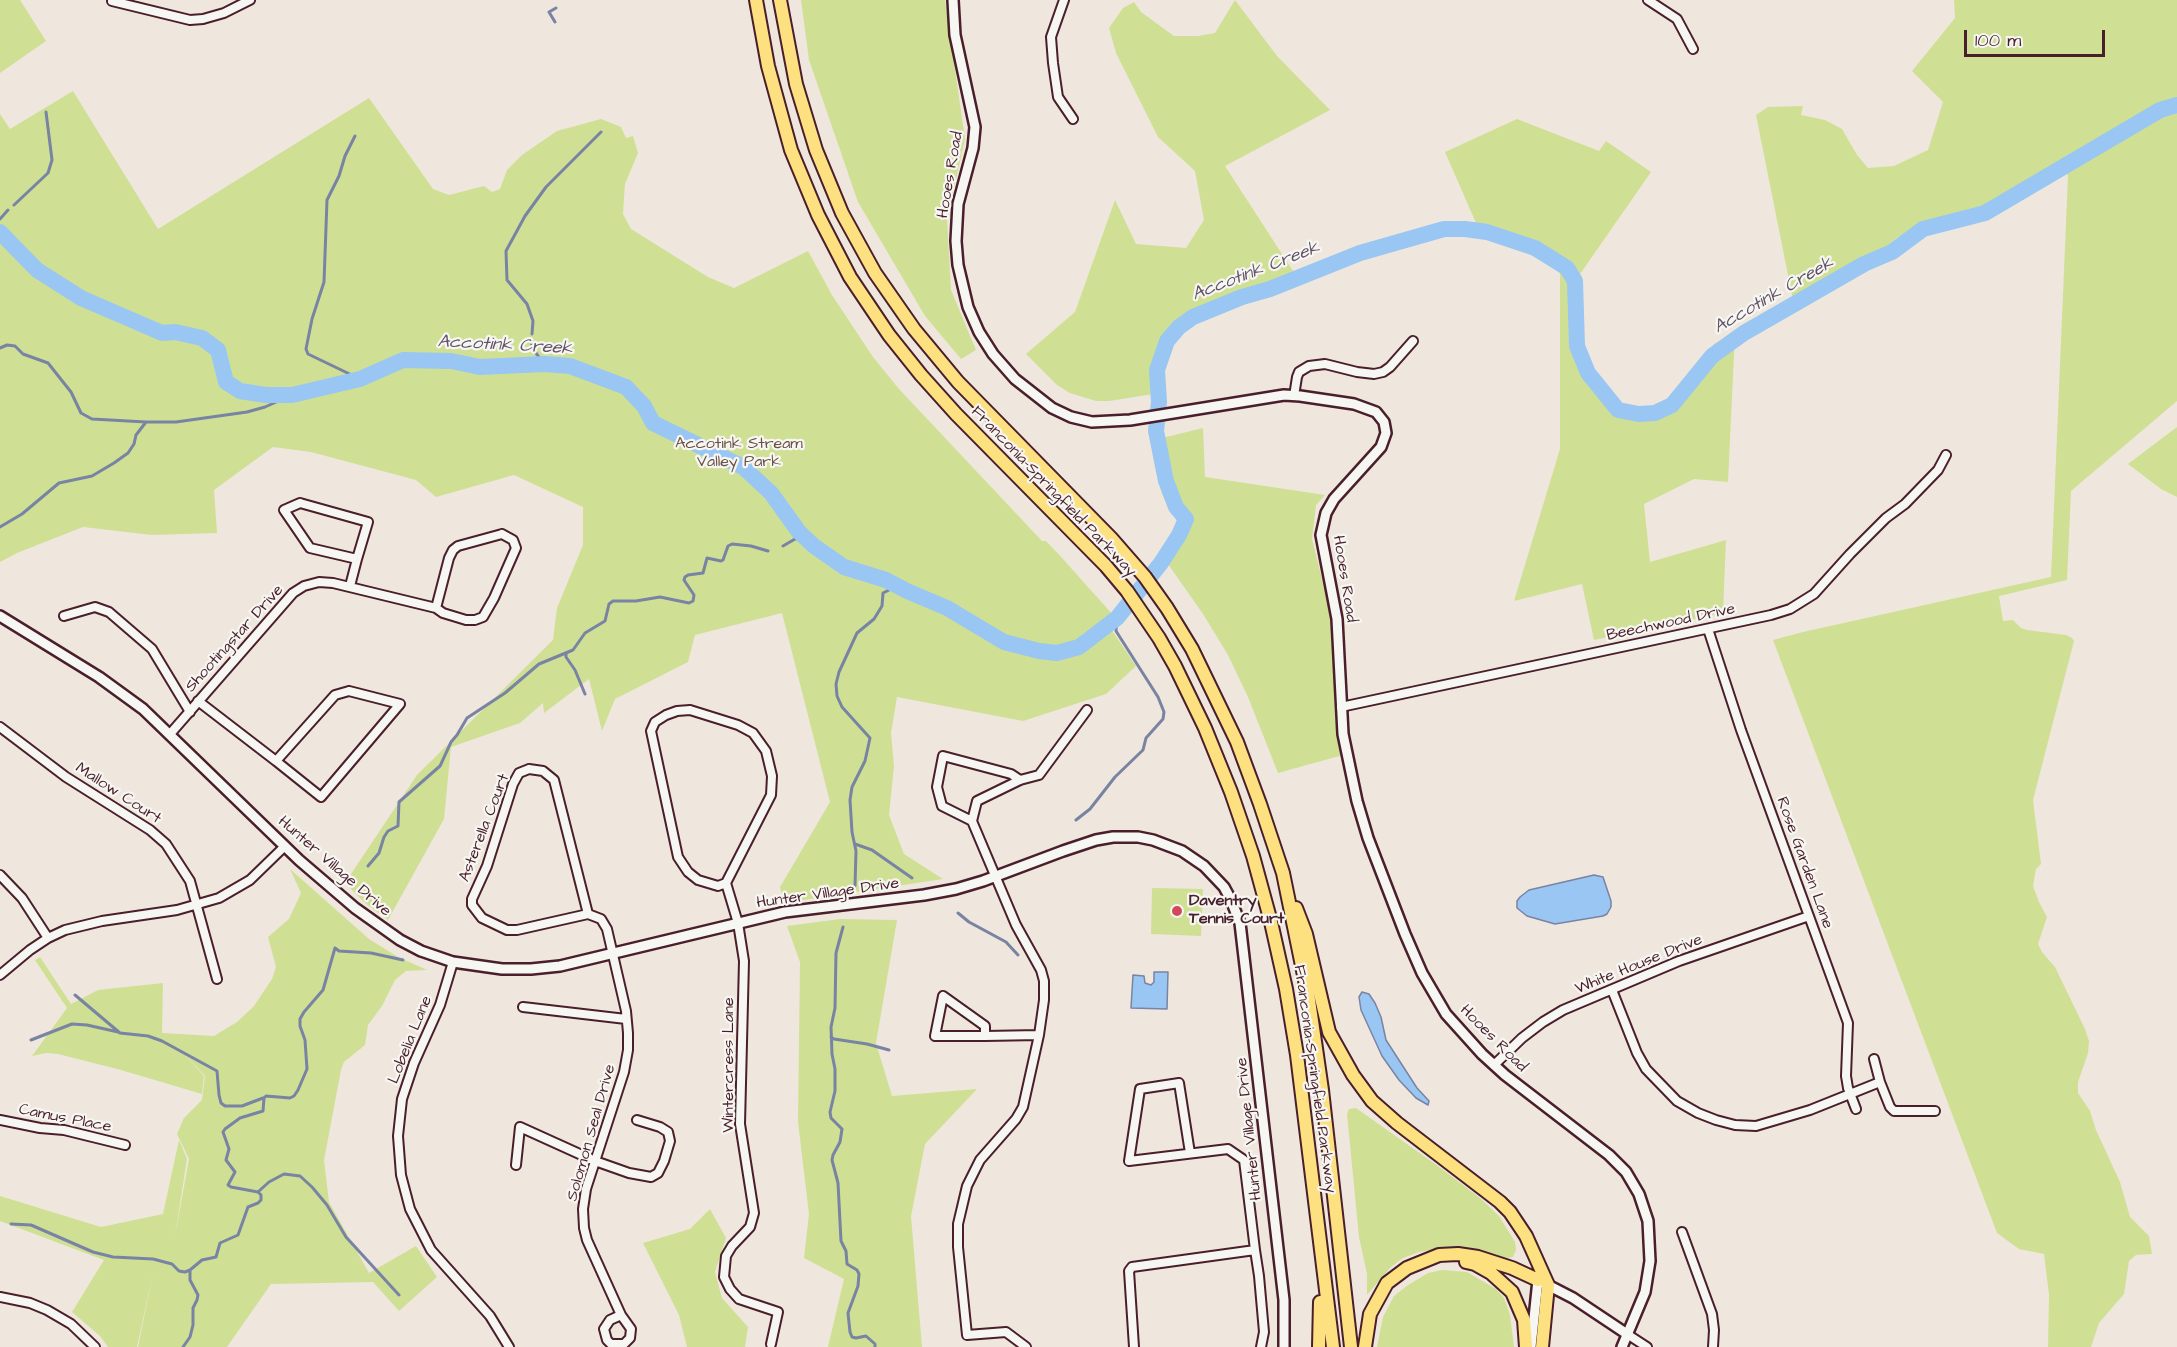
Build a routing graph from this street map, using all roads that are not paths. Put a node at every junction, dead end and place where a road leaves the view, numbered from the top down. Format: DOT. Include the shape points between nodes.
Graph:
graph roads {
  1 [pos="250,0"];
  2 [pos="756,0"];
  3 [pos="780,0"];
  4 [pos="952,0"];
  5 [pos="1064,0"];
  6 [pos="1648,0"];
  7 [pos="112,1"];
  8 [pos="1693,49"];
  9 [pos="1073,119"];
  10 [pos="1413,341"];
  11 [pos="1294,396"];
  12 [pos="1946,455"];
  13 [pos="357,560"];
  14 [pos="350,586"];
  15 [pos="436,608"];
  16 [pos="0,616"];
  17 [pos="64,616"];
  18 [pos="1708,629"];
  19 [pos="198,701"];
  20 [pos="1341,707"];
  21 [pos="1087,710"];
  22 [pos="190,711"];
  23 [pos="0,727"];
  24 [pos="170,734"];
  25 [pos="276,761"];
  26 [pos="1020,780"];
  27 [pos="972,821"];
  28 [pos="285,846"];
  29 [pos="1282,873"];
  30 [pos="0,875"];
  31 [pos="996,876"];
  32 [pos="726,883"];
  33 [pos="197,904"];
  34 [pos="588,914"];
  35 [pos="1809,916"];
  36 [pos="738,923"];
  37 [pos="48,938"];
  38 [pos="611,953"];
  39 [pos="453,962"];
  40 [pos="0,975"];
  41 [pos="217,979"];
  42 [pos="1612,990"];
  43 [pos="523,1006"];
  44 [pos="626,1019"];
  45 [pos="1039,1035"];
  46 [pos="985,1036"];
  47 [pos="1874,1059"];
  48 [pos="1494,1065"];
  49 [pos="1880,1082"];
  50 [pos="1850,1094"];
  51 [pos="1856,1109"];
  52 [pos="1935,1111"];
  53 [pos="0,1120"];
  54 [pos="637,1120"];
  55 [pos="125,1144"];
  56 [pos="1190,1153"];
  57 [pos="1308,1155"];
  58 [pos="595,1161"];
  59 [pos="516,1165"];
  60 [pos="1682,1232"];
  61 [pos="1255,1250"];
  62 [pos="1424,1262"];
  63 [pos="1543,1283"];
  64 [pos="0,1297"];
  65 [pos="621,1316"];
  66 [pos="1627,1334"];
  67 [pos="771,1344"];
  68 [pos="95,1347"];
  69 [pos="509,1347"];
  70 [pos="1026,1347"];
  71 [pos="1134,1347"];
  72 [pos="1261,1347"];
  73 [pos="1284,1347"];
  74 [pos="1319,1347"];
  75 [pos="1333,1347"];
  76 [pos="1351,1347"];
  77 [pos="1365,1347"];
  78 [pos="1526,1347"];
  79 [pos="1531,1347"];
  80 [pos="1542,1347"];
  81 [pos="1622,1347"];
  82 [pos="1647,1347"];
  83 [pos="1713,1347"];
  1 -- 7 [label="street" via="224,13 190,20"];
  2 -- 57 [label="main road, Franconia-Springfield Parkway" via="788,141 818,215 850,277 921,375 1126,591 1159,638 1205,728 1253,856 1271,922 1297,1055"];
  3 -- 29 [label="main road, Franconia-Springfield Parkway" via="792,67 810,133 842,213 871,265 914,329 958,382 1111,538 1145,577 1179,626 1237,742"];
  4 -- 11 [label="street, Hooes Road" via="955,35 975,127 956,221 958,265 968,307 993,354 1043,403 1082,420 1130,420 1269,396"];
  5 -- 9 [label="street" via="1051,37 1058,97"];
  6 -- 8 [label="street" via="1677,19"];
  10 -- 11 [label="street" via="1383,372 1357,372 1325,364 1309,366 1297,376"];
  11 -- 20 [label="street, Hooes Road" via="1370,408 1380,415 1386,427 1381,447 1334,499 1322,528 1336,619"];
  12 -- 18 [label="street, Beechwood Drive" via="1938,470 1807,599 1782,612"];
  13 -- 13 [label="street" via="368,522 300,503 284,510 310,548"];
  13 -- 14 [label="street"];
  14 -- 15 [label="street, Shootingstar Drive"];
  14 -- 19 [label="street, Shootingstar Drive" via="319,582 293,593"];
  15 -- 15 [label="street, Shootingstar Drive" via="453,550 502,534 513,540 516,548 483,616 466,620"];
  16 -- 24 [label="street, Hunter Village Drive" via="99,676"];
  17 -- 22 [label="street" via="95,607 109,612 152,649"];
  18 -- 20 [label="street, Beechwood Drive"];
  18 -- 35 [label="street, Rose Garden Lane"];
  19 -- 22 [label="street, Shootingstar Drive"];
  19 -- 25 [label="street"];
  20 -- 48 [label="street, Hooes Road" via="1357,801 1405,934 1446,1014"];
  21 -- 26 [label="street" via="1039,775"];
  22 -- 24 [label="street, Shootingstar Drive"];
  23 -- 33 [label="street, Mallow Court" via="66,777 159,837 184,869"];
  24 -- 28 [label="street, Hunter Village Drive"];
  25 -- 25 [label="street" via="321,797 400,704 341,692"];
  26 -- 27 [label="street" via="977,801"];
  26 -- 27 [label="street" via="1011,774 943,756 937,787 942,806"];
  27 -- 31 [label="street"];
  28 -- 33 [label="street" via="250,880 219,898"];
  28 -- 39 [label="street, Hunter Village Drive" via="385,931 421,951"];
  29 -- 63 [label="main road" via="1306,934 1329,1032 1344,1062 1385,1113 1510,1212 1526,1236"];
  29 -- 76 [label="main road, Franconia-Springfield Parkway" via="1315,1032"];
  30 -- 37 [label="street" via="22,898"];
  31 -- 36 [label="street, Hunter Village Drive" via="924,895 785,912"];
  31 -- 45 [label="street" via="1044,981"];
  31 -- 73 [label="street, Hunter Village Drive" via="1088,843 1126,837 1153,840 1182,851 1224,887 1237,912 1243,936 1284,1300"];
  32 -- 32 [label="street" via="771,795 772,776 766,751 753,733 738,725 690,710 677,711 655,722 651,731 678,857 699,880 718,886"];
  32 -- 36 [label="street"];
  33 -- 37 [label="street" via="86,924"];
  33 -- 41 [label="street, Mallow Court"];
  34 -- 34 [label="street, Asterella Court" via="554,780 536,769 519,773 472,905 482,918 507,930"];
  34 -- 38 [label="street" via="601,920 607,929"];
  35 -- 42 [label="street, White House Drive" via="1679,961"];
  35 -- 50 [label="street, Rose Garden Lane" via="1848,1023 1846,1076"];
  36 -- 38 [label="street, Hunter Village Drive"];
  36 -- 67 [label="street, Wintercress Lane" via="744,961 740,1125 754,1213 750,1227 726,1256 724,1277 739,1299 778,1312"];
  37 -- 40 [label="street"];
  38 -- 39 [label="street, Hunter Village Drive" via="531,969"];
  38 -- 44 [label="street, Solomon Seal Drive"];
  39 -- 69 [label="street, Lobelia Lane" via="402,1100 398,1136 401,1175 410,1209 427,1244 490,1316"];
  42 -- 48 [label="street, White House Drive" via="1543,1022"];
  42 -- 50 [label="street" via="1646,1069 1677,1101 1698,1113 1735,1125 1756,1125 1781,1120"];
  43 -- 44 [label="street"];
  44 -- 58 [label="street, Solomon Seal Drive" via="628,1050 624,1072"];
  45 -- 46 [label="street"];
  45 -- 70 [label="street" via="1023,1107 980,1160 962,1200 958,1224 967,1335 1006,1332"];
  46 -- 46 [label="street" via="935,1036 943,996 985,1026"];
  47 -- 49 [label="street"];
  48 -- 66 [label="street, Hooes Road" via="1609,1155 1636,1187 1648,1221 1650,1261 1645,1292"];
  49 -- 50 [label="street"];
  49 -- 52 [label="street" via="1894,1111"];
  50 -- 51 [label="street, Rose Garden Lane"];
  53 -- 55 [label="street, Camus Place"];
  54 -- 58 [label="street" via="668,1132 670,1141 658,1173 644,1177"];
  56 -- 56 [label="street" via="1129,1161 1140,1089 1179,1083"];
  56 -- 61 [label="street" via="1228,1149 1244,1160"];
  57 -- 74 [label="main road" via="1320,1309"];
  57 -- 75 [label="main road, Franconia-Springfield Parkway"];
  58 -- 59 [label="street" via="520,1127"];
  58 -- 65 [label="street, Solomon Seal Drive" via="583,1209 584,1228"];
  60 -- 83 [label="street" via="1712,1314"];
  61 -- 71 [label="street" via="1132,1267 1129,1271"];
  61 -- 72 [label="street" via="1264,1332"];
  62 -- 63 [label="main road" via="1439,1255 1468,1256 1512,1268"];
  62 -- 77 [label="main road" via="1401,1272 1382,1290 1370,1314"];
  62 -- 78 [label="main road" via="1466,1262 1499,1278 1522,1310"];
  63 -- 66 [label="street"];
  63 -- 79 [label="street"];
  63 -- 80 [label="main road"];
  64 -- 68 [label="street" via="47,1310 71,1324"];
  66 -- 81 [label="street, Hooes Road"];
  66 -- 82 [label="street"];
}
